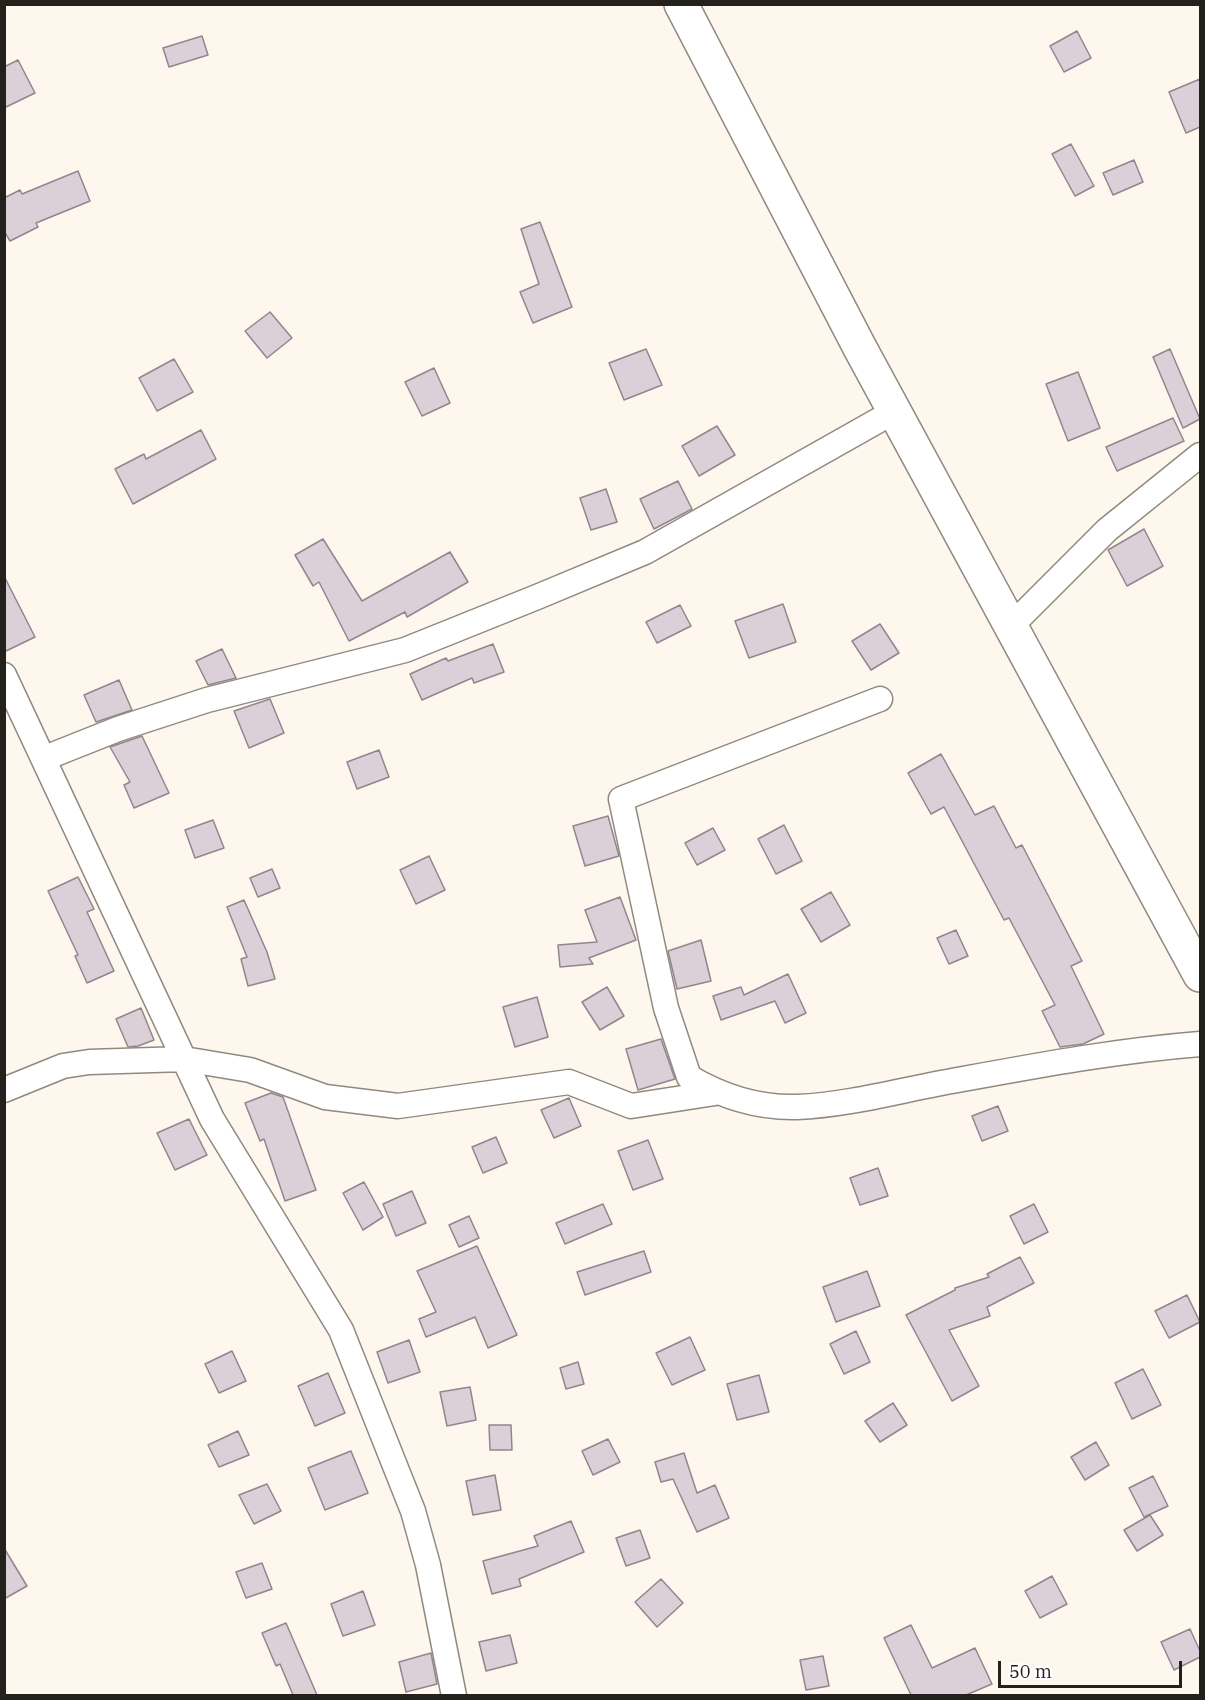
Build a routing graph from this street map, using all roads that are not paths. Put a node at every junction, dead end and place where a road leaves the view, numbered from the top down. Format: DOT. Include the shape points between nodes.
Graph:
graph roads {
  1 [pos="681,4"];
  2 [pos="895,411"];
  3 [pos="1200,455"];
  4 [pos="1011,626"];
  5 [pos="4,675"];
  6 [pos="880,699"];
  7 [pos="45,758"];
  8 [pos="1191,935"];
  9 [pos="1200,975"];
  10 [pos="1200,1044"];
  11 [pos="184,1059"];
  12 [pos="4,1090"];
  13 [pos="715,1093"];
  14 [pos="454,1695"];
  1 -- 2 [label="main road"];
  2 -- 4 [label="main road"];
  2 -- 7 [label="street" via="645,552 537,597 405,650 207,700"];
  3 -- 4 [label="street" via="1107,530"];
  4 -- 8 [label="main road"];
  5 -- 7 [label="street"];
  6 -- 13 [label="street" via="621,799 666,1008 689,1077"];
  7 -- 11 [label="street"];
  8 -- 9 [label="main road"];
  10 -- 13 [label="street" via="1141,1049 861,1099 795,1107"];
  11 -- 12 [label="street" via="63,1066"];
  11 -- 13 [label="street" via="250,1070 325,1097 398,1107 569,1082 631,1107"];
  11 -- 14 [label="street" via="212,1119 341,1330 413,1511"];
}
